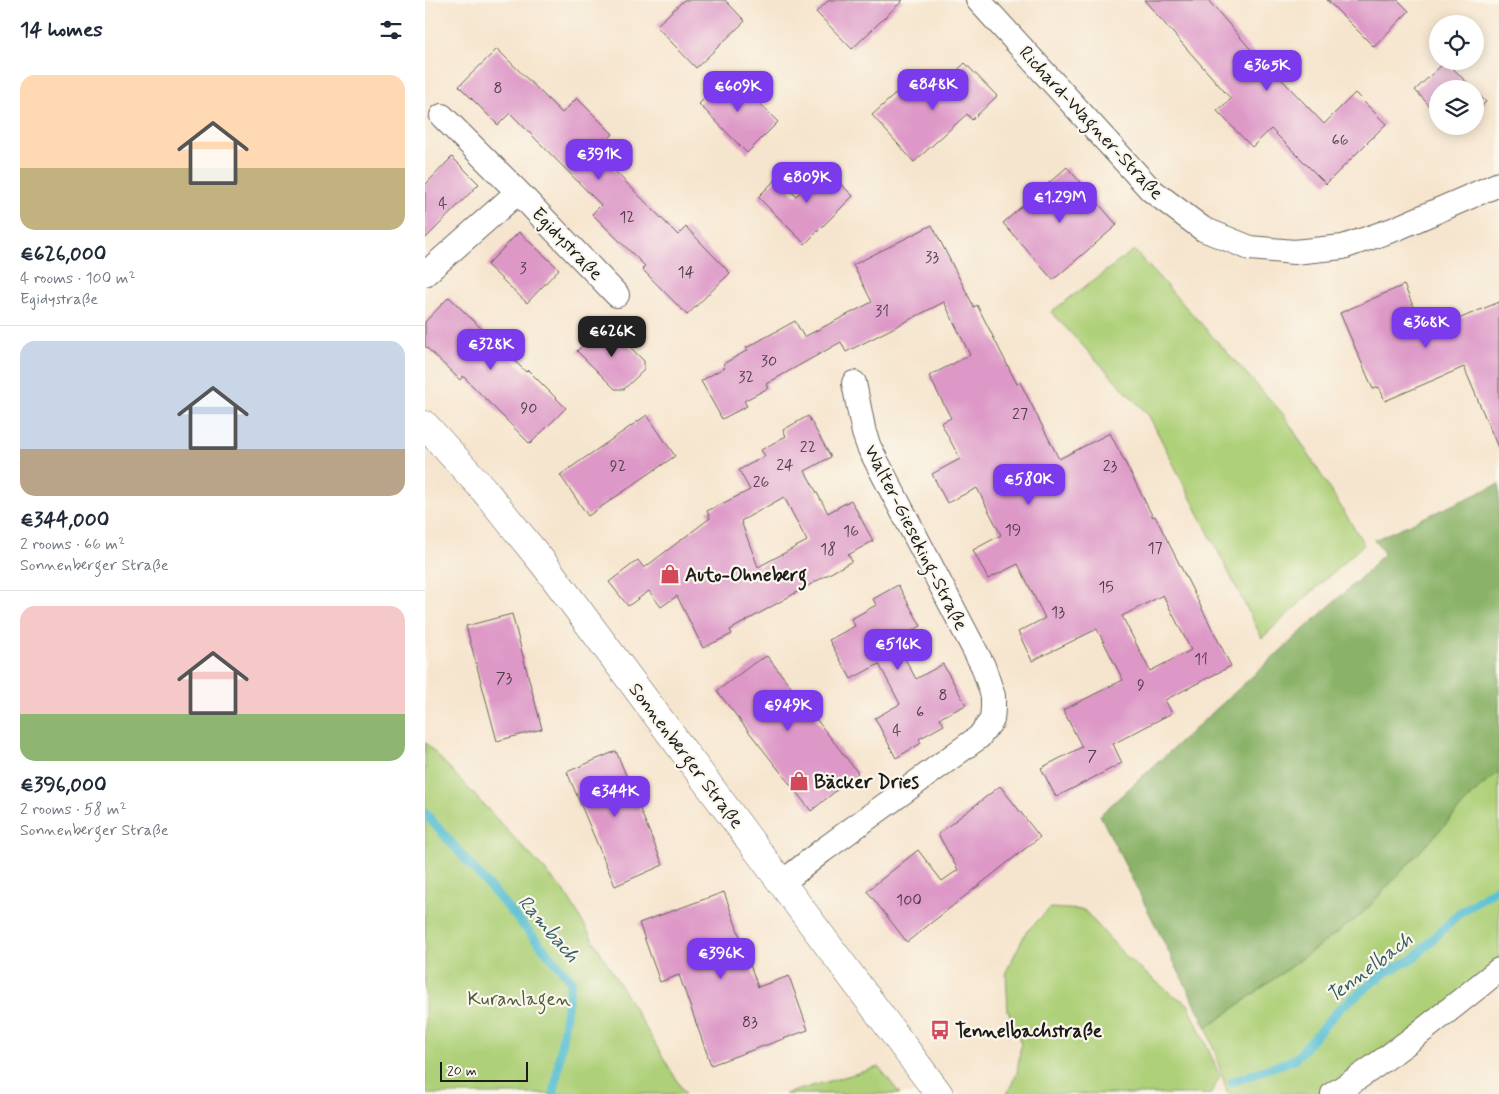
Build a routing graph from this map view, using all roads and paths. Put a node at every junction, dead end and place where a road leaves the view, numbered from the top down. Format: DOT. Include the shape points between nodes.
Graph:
graph roads {
  1 [pos="978,0"];
  2 [pos="442,116"];
  3 [pos="1499,184"];
  4 [pos="518,192"];
  5 [pos="425,274"];
  6 [pos="617,295"];
  7 [pos="854,383"];
  8 [pos="425,425"];
  9 [pos="782,883"];
  10 [pos="1499,970"];
  11 [pos="939,1094"];
  12 [pos="1333,1094"];
  1 -- 3 [label="street, Richard-Wagner-Straße" via="1151,190 1203,229 1250,248 1294,252 1343,247 1395,229"];
  2 -- 4 [label="street, Egidystraße"];
  4 -- 5 [label="street, Egidystraße"];
  4 -- 6 [label="street, Egidystraße"];
  7 -- 9 [label="street, Walter-Gieseking-Straße" via="869,447 983,666 993,696 992,720 979,737"];
  8 -- 9 [label="main road, Sonnenberger Straße" via="484,490 544,564"];
  9 -- 11 [label="main road, Sonnenberger Straße"];
  10 -- 12 [label="street" via="1414,1038"];
}
